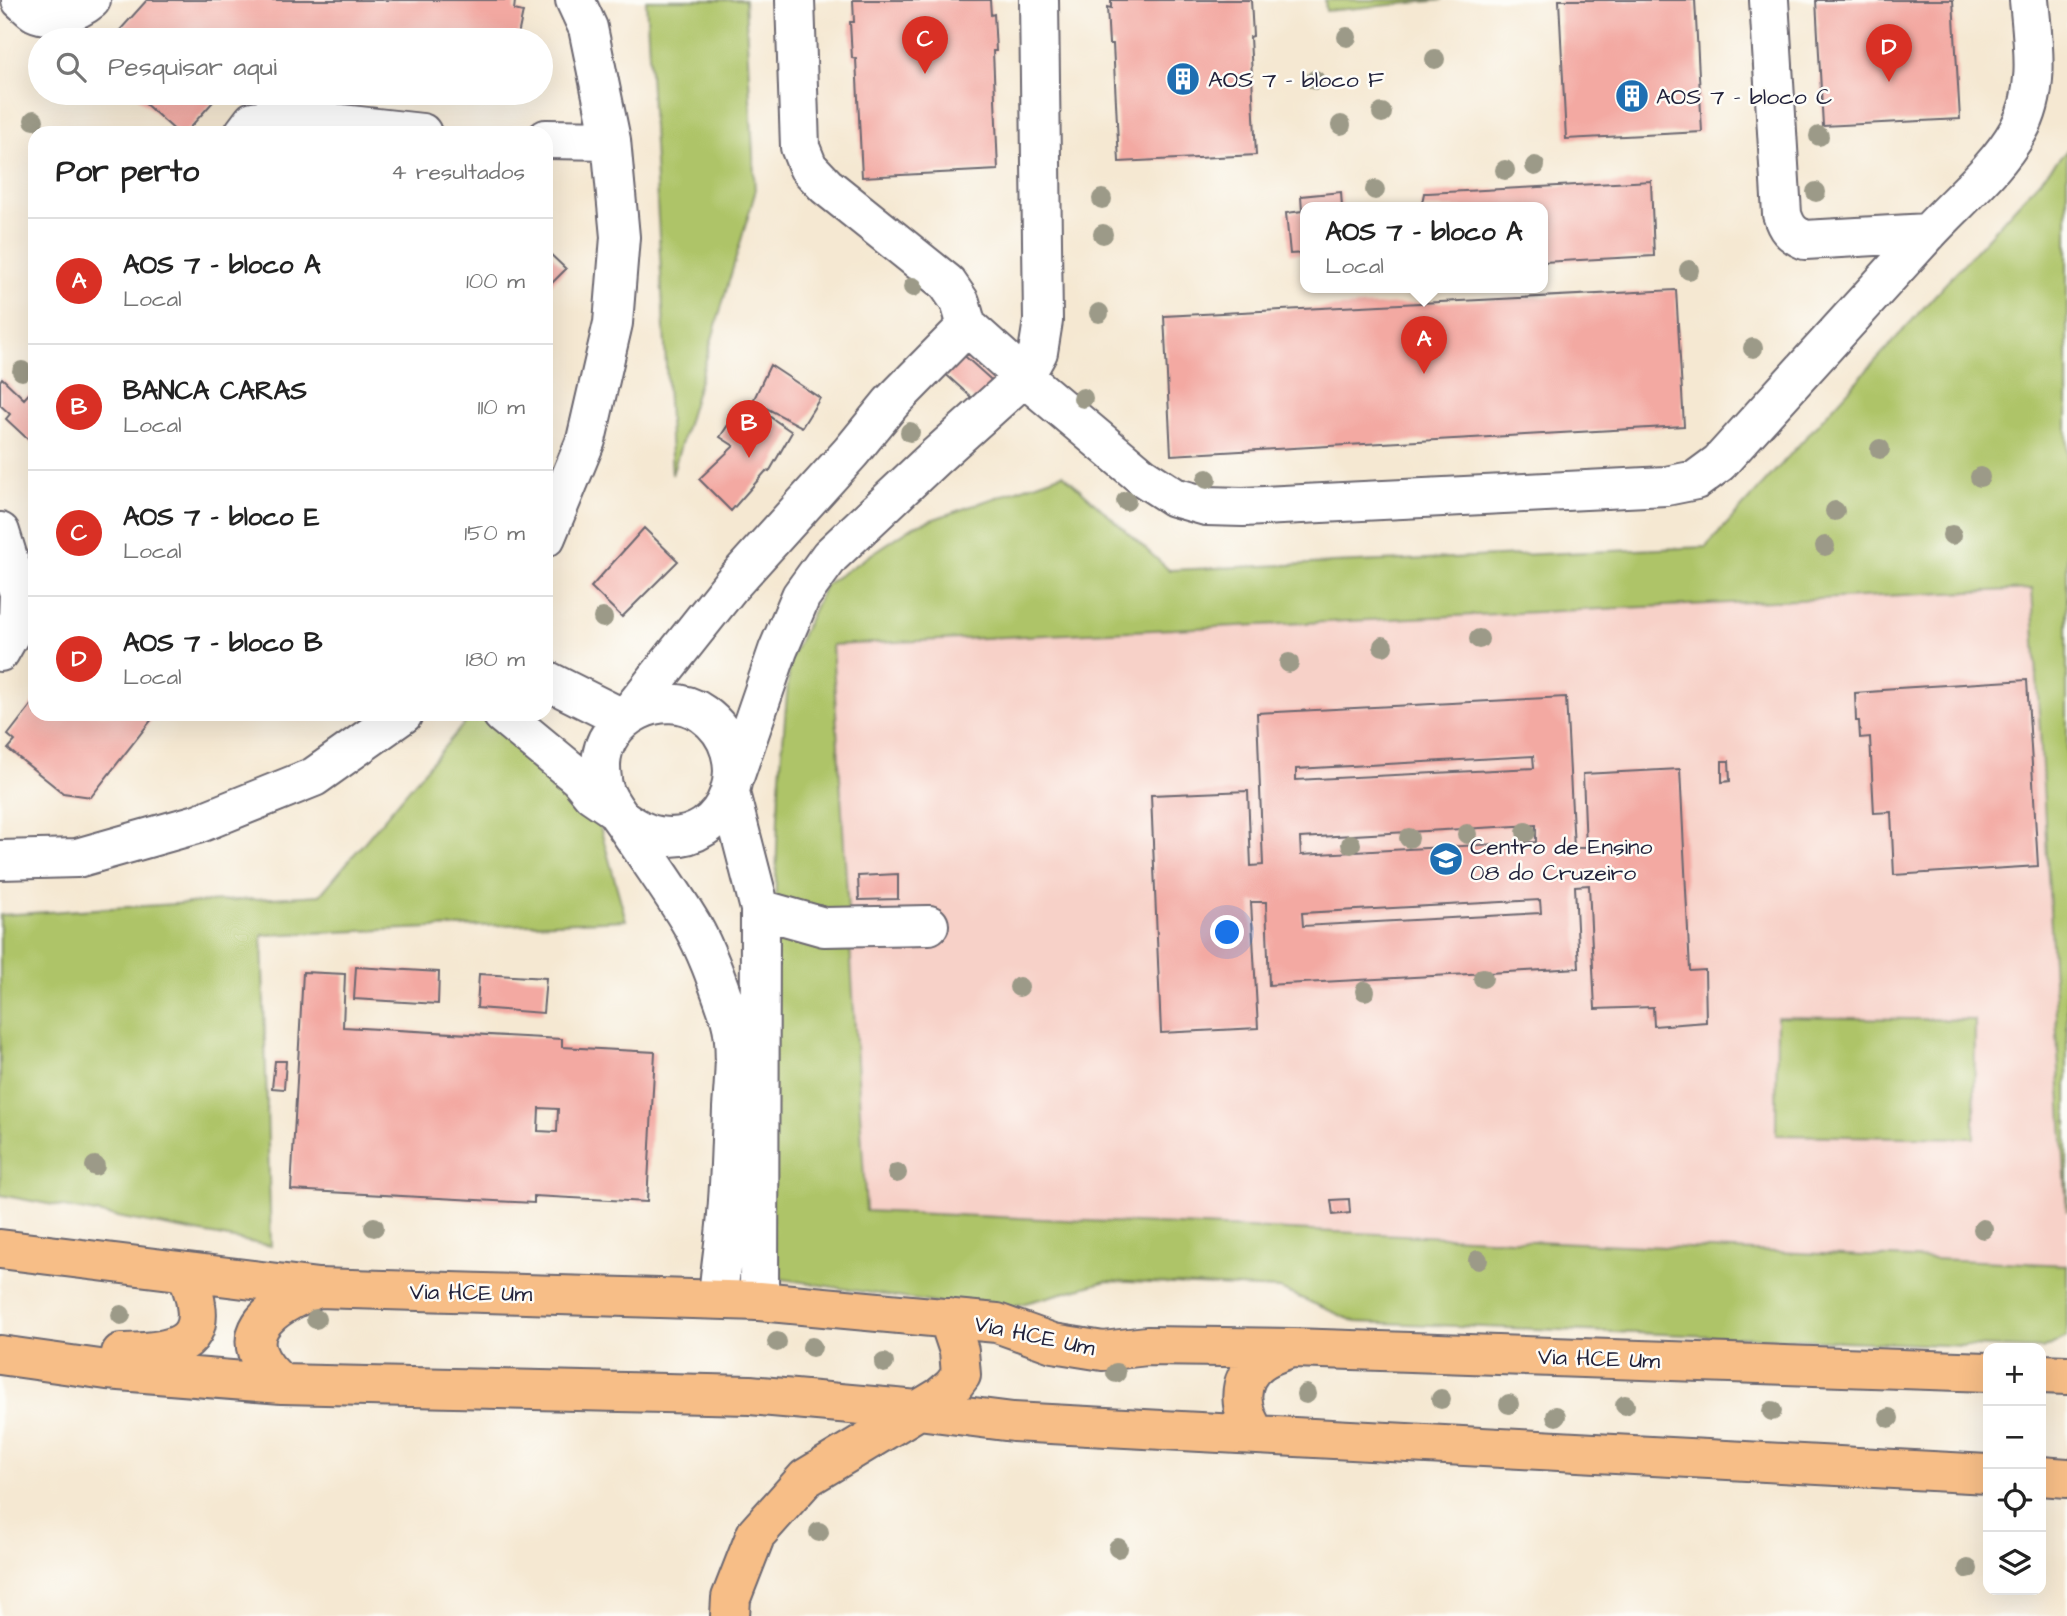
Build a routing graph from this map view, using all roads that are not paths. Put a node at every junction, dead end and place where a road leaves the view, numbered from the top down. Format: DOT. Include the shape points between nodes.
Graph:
graph roads {
  1 [pos="21,0"];
  2 [pos="91,0"];
  3 [pos="575,0"];
  4 [pos="795,0"];
  5 [pos="1039,0"];
  6 [pos="1769,0"];
  7 [pos="2029,0"];
  8 [pos="249,126"];
  9 [pos="359,126"];
  10 [pos="553,139"];
  11 [pos="611,140"];
  12 [pos="1928,233"];
  13 [pos="967,326"];
  14 [pos="1024,377"];
  15 [pos="851,452"];
  16 [pos="893,497"];
  17 [pos="553,520"];
  18 [pos="0,533"];
  19 [pos="0,652"];
  20 [pos="553,683"];
  21 [pos="626,718"];
  22 [pos="393,721"];
  23 [pos="510,721"];
  24 [pos="732,784"];
  25 [pos="617,814"];
  26 [pos="0,860"];
  27 [pos="760,909"];
  28 [pos="929,925"];
  29 [pos="0,1249"];
  30 [pos="187,1273"];
  31 [pos="317,1288"];
  32 [pos="718,1298"];
  33 [pos="759,1301"];
  34 [pos="948,1318"];
  35 [pos="1293,1348"];
  36 [pos="0,1354"];
  37 [pos="1983,1372"];
  38 [pos="2046,1374"];
  39 [pos="2067,1375"];
  40 [pos="282,1384"];
  41 [pos="918,1410"];
  42 [pos="1257,1435"];
  43 [pos="1983,1474"];
  44 [pos="2046,1476"];
  45 [pos="2067,1478"];
  46 [pos="730,1616"];
  1 -- 2 [label="street" via="37,13 58,15"];
  3 -- 11 [label="street" via="588,28"];
  4 -- 13 [label="street" via="800,147 808,167 947,283 960,302"];
  5 -- 14 [label="street" via="1043,321 1038,352"];
  6 -- 12 [label="street" via="1785,226 1805,240"];
  7 -- 12 [label="street" via="2032,89 2019,130 1996,162"];
  8 -- 9 [label="street" via="265,117"];
  10 -- 11 [label="street"];
  11 -- 17 [label="street" via="620,237 613,323 586,440"];
  12 -- 14 [label="street" via="1719,463 1696,480 1666,486 1206,506 1174,497 1143,477"];
  13 -- 14 [label="street"];
  13 -- 15 [label="street" via="891,403"];
  14 -- 16 [label="street"];
  15 -- 16 [label="street"];
  15 -- 21 [label="street" via="731,585"];
  16 -- 24 [label="street" via="830,556 801,596"];
  18 -- 19 [label="street" via="19,593 18,620"];
  20 -- 21 [label="street"];
  21 -- 24 [label="street" via="643,707 662,703 699,711 727,738 733,756"];
  21 -- 25 [label="street" via="609,738 601,762 603,787"];
  22 -- 26 [label="street" via="314,777 197,824 77,858"];
  23 -- 25 [label="street"];
  24 -- 25 [label="street" via="720,812 704,827 683,835 640,831"];
  24 -- 27 [label="street"];
  25 -- 32 [label="street" via="693,927 731,1022 734,1065"];
  27 -- 28 [label="street" via="824,927"];
  27 -- 33 [label="street"];
  29 -- 30 [label="main road, Via HCE Um"];
  30 -- 31 [label="main road, Via HCE Um"];
  30 -- 36 [label="main road" via="197,1307 194,1330 181,1345 155,1352"];
  31 -- 32 [label="main road, Via HCE Um"];
  31 -- 40 [label="main road" via="269,1313 257,1334 261,1363"];
  32 -- 33 [label="main road, Via HCE Um"];
  33 -- 34 [label="main road, Via HCE Um"];
  34 -- 35 [label="main road, Via HCE Um" via="997,1323 1053,1343 1103,1351 1147,1346"];
  34 -- 41 [label="main road" via="961,1375"];
  35 -- 37 [label="main road, Via HCE Um"];
  35 -- 42 [label="main road" via="1263,1360 1248,1374 1242,1406"];
  36 -- 40 [label="main road" via="107,1370"];
  38 -- 39 [label="main road"];
  40 -- 41 [label="main road" via="750,1395"];
  41 -- 42 [label="main road" via="1013,1422"];
  41 -- 46 [label="main road" via="806,1478 755,1534 731,1598"];
  42 -- 43 [label="main road"];
  44 -- 45 [label="main road"];
}
